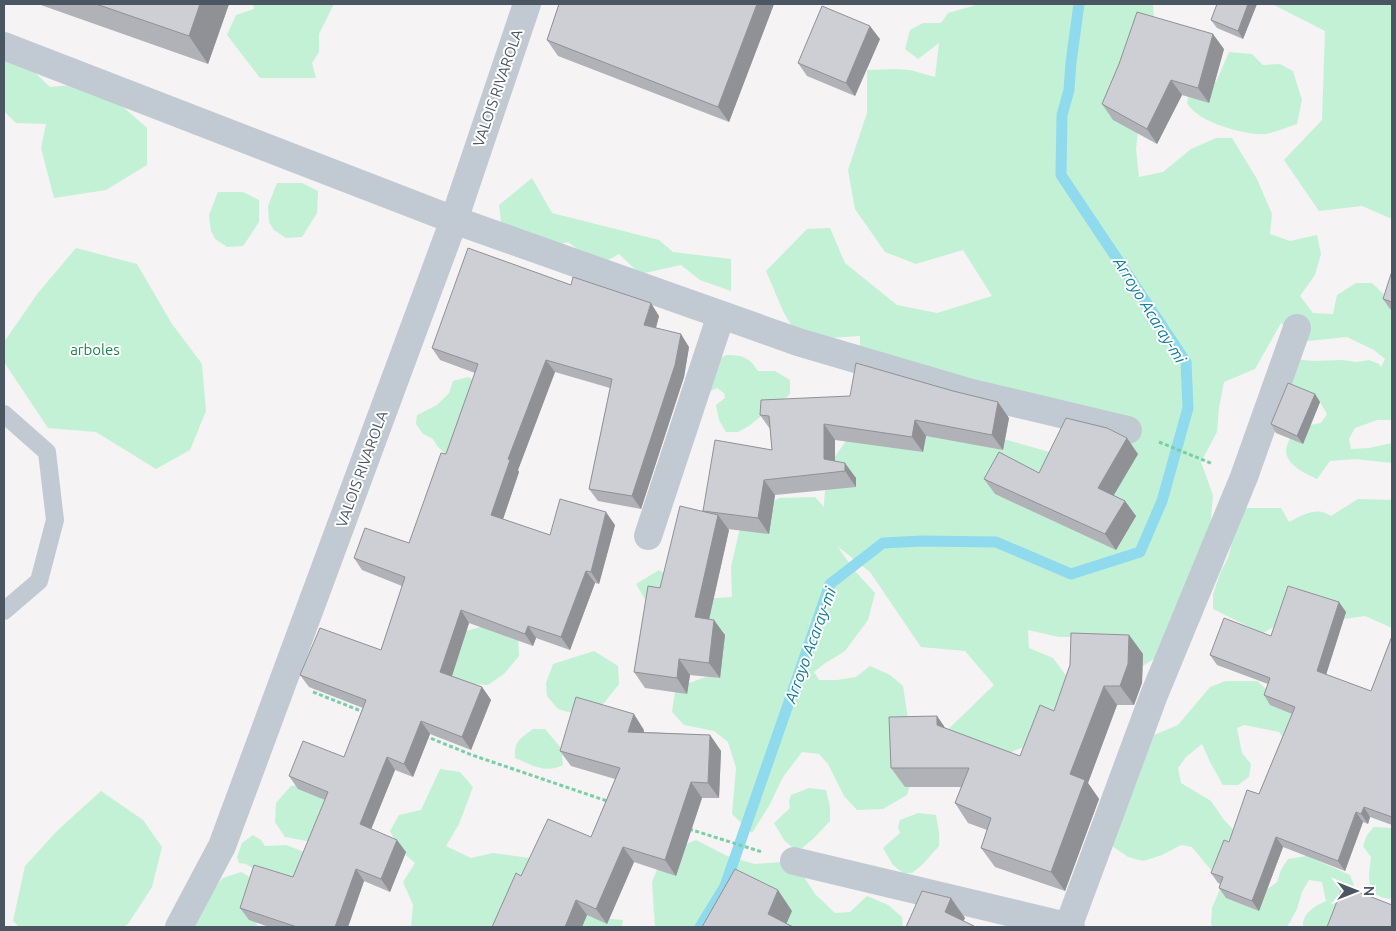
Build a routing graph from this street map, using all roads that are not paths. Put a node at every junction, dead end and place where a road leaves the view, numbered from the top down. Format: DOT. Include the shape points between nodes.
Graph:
graph roads {
  1 [pos="527,4"];
  2 [pos="4,46"];
  3 [pos="454,220"];
  4 [pos="721,314"];
  5 [pos="1297,328"];
  6 [pos="4,414"];
  7 [pos="1140,434"];
  8 [pos="648,536"];
  9 [pos="4,611"];
  10 [pos="794,861"];
  11 [pos="179,927"];
  12 [pos="1069,927"];
  1 -- 3 [label="street, VALOIS RIVAROLA"];
  2 -- 3 [label="street"];
  3 -- 4 [label="street"];
  3 -- 11 [label="street, VALOIS RIVAROLA" via="222,846"];
  4 -- 7 [label="street" via="798,342 968,392"];
  4 -- 8 [label="street"];
  5 -- 12 [label="street" via="1244,476 1154,695"];
  6 -- 9 [label="lane" via="47,452 55,520 39,581"];
  10 -- 12 [label="street"];
}
